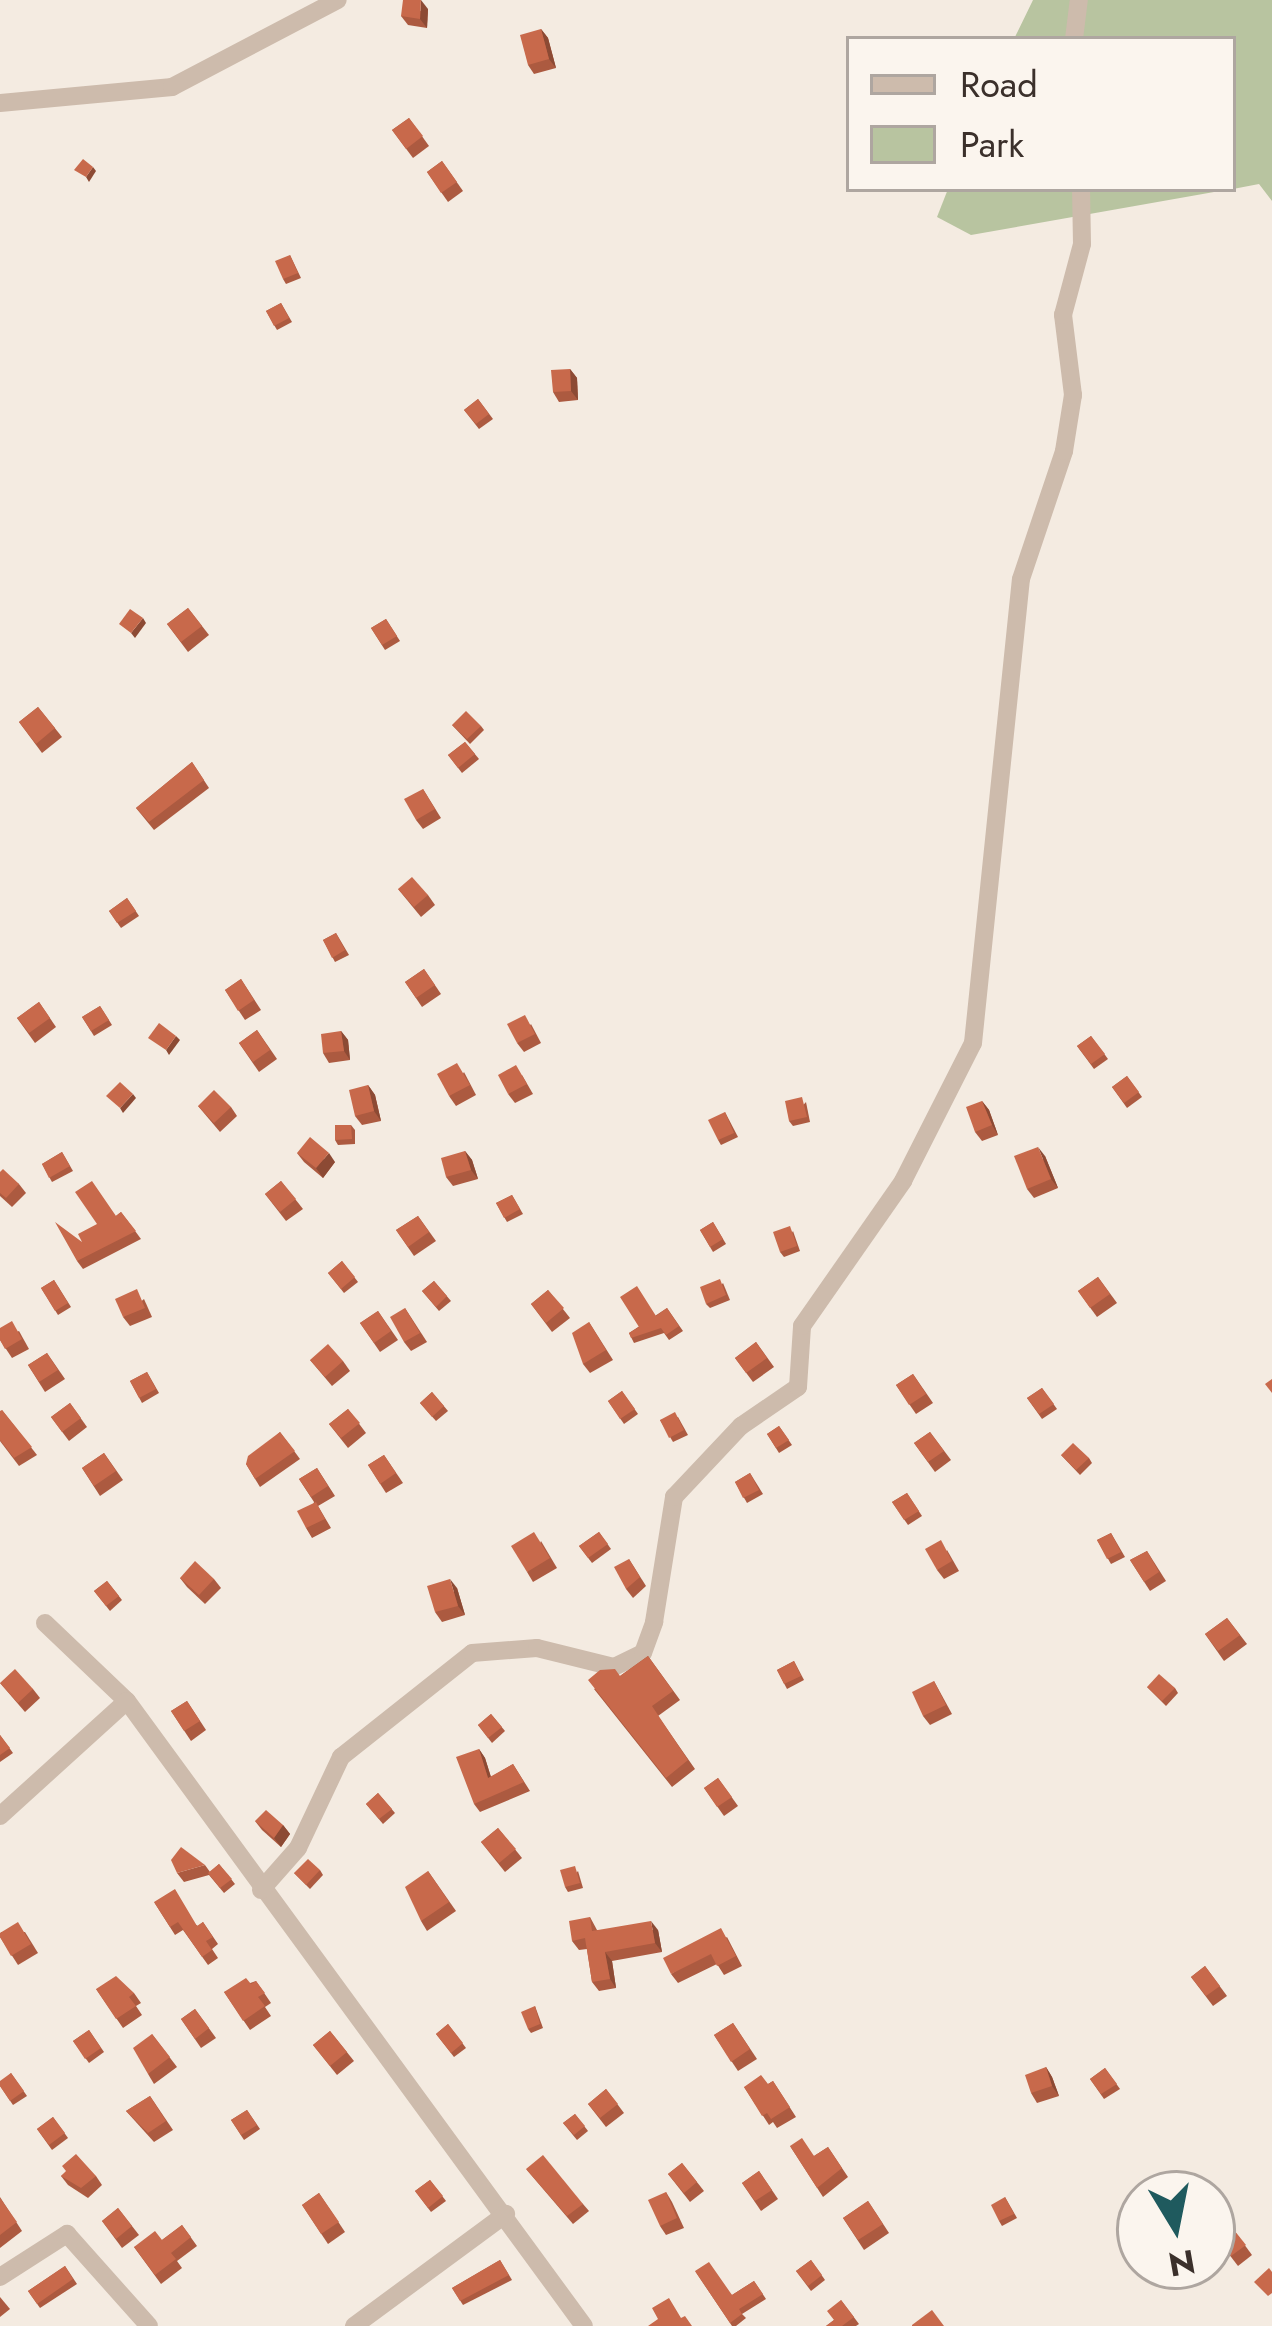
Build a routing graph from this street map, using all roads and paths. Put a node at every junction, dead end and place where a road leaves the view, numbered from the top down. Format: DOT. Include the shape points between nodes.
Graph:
graph roads {
  1 [pos="338,0"];
  2 [pos="1079,0"];
  3 [pos="1074,36"];
  4 [pos="0,104"];
  5 [pos="1081,192"];
  6 [pos="45,1623"];
  7 [pos="127,1701"];
  8 [pos="0,1816"];
  9 [pos="261,1890"];
  10 [pos="506,2214"];
  11 [pos="0,2277"];
  12 [pos="149,2326"];
  13 [pos="354,2326"];
  14 [pos="584,2326"];
  1 -- 4 [label="street" via="172,87"];
  2 -- 3 [label="street"];
  5 -- 9 [label="street" via="1082,244 1063,315 1072,395 1064,451 1021,579 973,1043 903,1181 802,1326 798,1387 741,1426 674,1497 643,1652 614,1667 537,1648 472,1653 341,1757 298,1848"];
  6 -- 7 [label="street"];
  7 -- 8 [label="street"];
  7 -- 9 [label="street"];
  9 -- 10 [label="street"];
  10 -- 13 [label="street"];
  10 -- 14 [label="street"];
  11 -- 12 [label="street" via="67,2234"];
}
